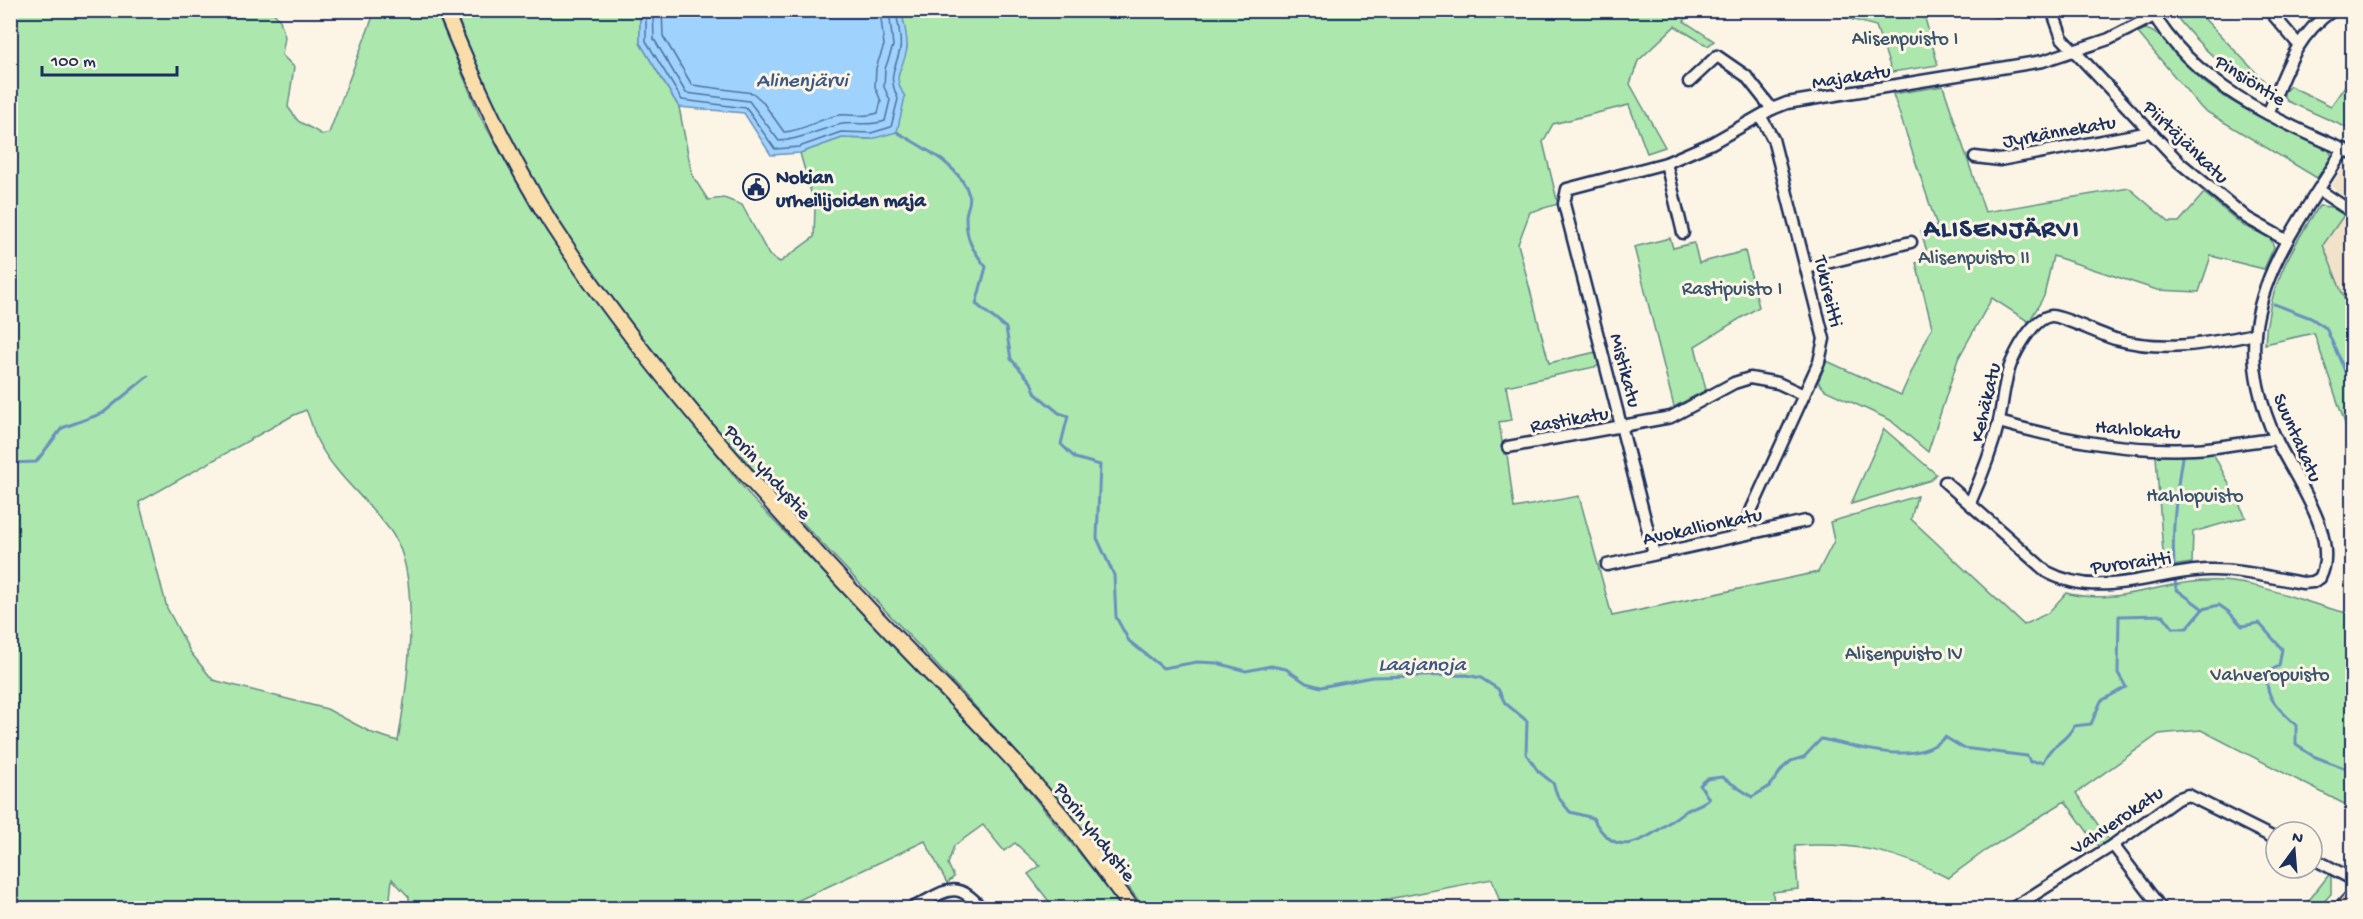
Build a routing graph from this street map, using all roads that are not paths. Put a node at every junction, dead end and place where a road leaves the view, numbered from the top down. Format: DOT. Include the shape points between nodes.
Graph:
graph roads {
  1 [pos="445,10"];
  2 [pos="1995,10"];
  3 [pos="2010,10"];
  4 [pos="2052,10"];
  5 [pos="2269,10"];
  6 [pos="2333,10"];
  7 [pos="2152,13"];
  8 [pos="2298,44"];
  9 [pos="2075,52"];
  10 [pos="1689,82"];
  11 [pos="1772,109"];
  12 [pos="2268,114"];
  13 [pos="1761,117"];
  14 [pos="2150,132"];
  15 [pos="2348,151"];
  16 [pos="1975,157"];
  17 [pos="1666,163"];
  18 [pos="2319,190"];
  19 [pos="1564,194"];
  20 [pos="2352,212"];
  21 [pos="1683,233"];
  22 [pos="2286,240"];
  23 [pos="1911,242"];
  24 [pos="1807,268"];
  25 [pos="2255,334"];
  26 [pos="1804,395"];
  27 [pos="1999,422"];
  28 [pos="1623,426"];
  29 [pos="2276,439"];
  30 [pos="1508,447"];
  31 [pos="1945,482"];
  32 [pos="1970,503"];
  33 [pos="1806,521"];
  34 [pos="1740,535"];
  35 [pos="1654,554"];
  36 [pos="1607,565"];
  37 [pos="2320,578"];
  38 [pos="2264,833"];
  39 [pos="2113,845"];
  40 [pos="2324,864"];
  41 [pos="2352,879"];
  42 [pos="2352,897"];
  43 [pos="912,909"];
  44 [pos="981,909"];
  45 [pos="1132,909"];
  46 [pos="1795,909"];
  47 [pos="1849,909"];
  48 [pos="2013,909"];
  49 [pos="2161,909"];
  50 [pos="2342,909"];
  1 -- 45 [label="main road, Porin yhdystie" via="470,71 535,195 566,247 656,368 750,480 969,711 1048,801"];
  2 -- 3 [label="street"];
  4 -- 9 [label="street, Piirtäjänkatu" via="2062,38"];
  5 -- 8 [label="street"];
  6 -- 8 [label="street"];
  7 -- 9 [label="street, Majakatu"];
  7 -- 12 [label="street, Pinsiöntie" via="2201,70"];
  8 -- 12 [label="street"];
  9 -- 11 [label="street, Majakatu" via="2009,68 1787,103"];
  9 -- 14 [label="street, Piirtäjänkatu"];
  10 -- 11 [label="street" via="1717,56 1746,76"];
  11 -- 13 [label="street, Majakatu"];
  12 -- 15 [label="street, Pinsiöntie"];
  13 -- 17 [label="street, Majakatu"];
  13 -- 24 [label="street, Tukireitti" via="1773,139"];
  14 -- 16 [label="street, Jyrkännekatu" via="2000,160"];
  14 -- 22 [label="street, Piirtäjänkatu" via="2219,198"];
  15 -- 18 [label="street, Suuntakatu"];
  17 -- 19 [label="street, Majakatu" via="1573,187"];
  17 -- 21 [label="street"];
  18 -- 20 [label="street"];
  18 -- 22 [label="street, Suuntakatu"];
  19 -- 28 [label="street, Mistikatu"];
  22 -- 25 [label="street, Suuntakatu" via="2262,301"];
  23 -- 24 [label="street"];
  24 -- 26 [label="street, Tukireitti" via="1824,339 1819,362"];
  25 -- 27 [label="street, Kehäkatu" via="2215,342 2145,346 2048,316 2036,326 2011,362"];
  25 -- 29 [label="street, Suuntakatu" via="2257,378"];
  26 -- 28 [label="street, Rastikatu" via="1778,383 1750,378 1671,417"];
  26 -- 34 [label="street, Tukireitti"];
  27 -- 29 [label="street, Hahlokatu" via="2052,437 2139,449 2196,449"];
  27 -- 32 [label="street, Kehäkatu" via="1989,460"];
  28 -- 30 [label="street, Rastikatu"];
  28 -- 35 [label="street, Mistikatu"];
  29 -- 37 [label="street, Suuntakatu" via="2324,539 2326,557"];
  31 -- 32 [label="street, Puroraitti"];
  32 -- 37 [label="street, Puroraitti" via="2047,572 2079,585 2211,570 2303,583"];
  33 -- 34 [label="street, Avokallionkatu"];
  34 -- 35 [label="street, Avokallionkatu"];
  35 -- 36 [label="street, Avokallionkatu"];
  38 -- 39 [label="street, Vahverokatu" via="2188,795"];
  39 -- 48 [label="street, Vahverokatu"];
  39 -- 49 [label="street"];
  40 -- 41 [label="street"];
  42 -- 50 [label="main road"];
  43 -- 44 [label="street" via="951,890 962,889"];
  46 -- 47 [label="street"];
}
